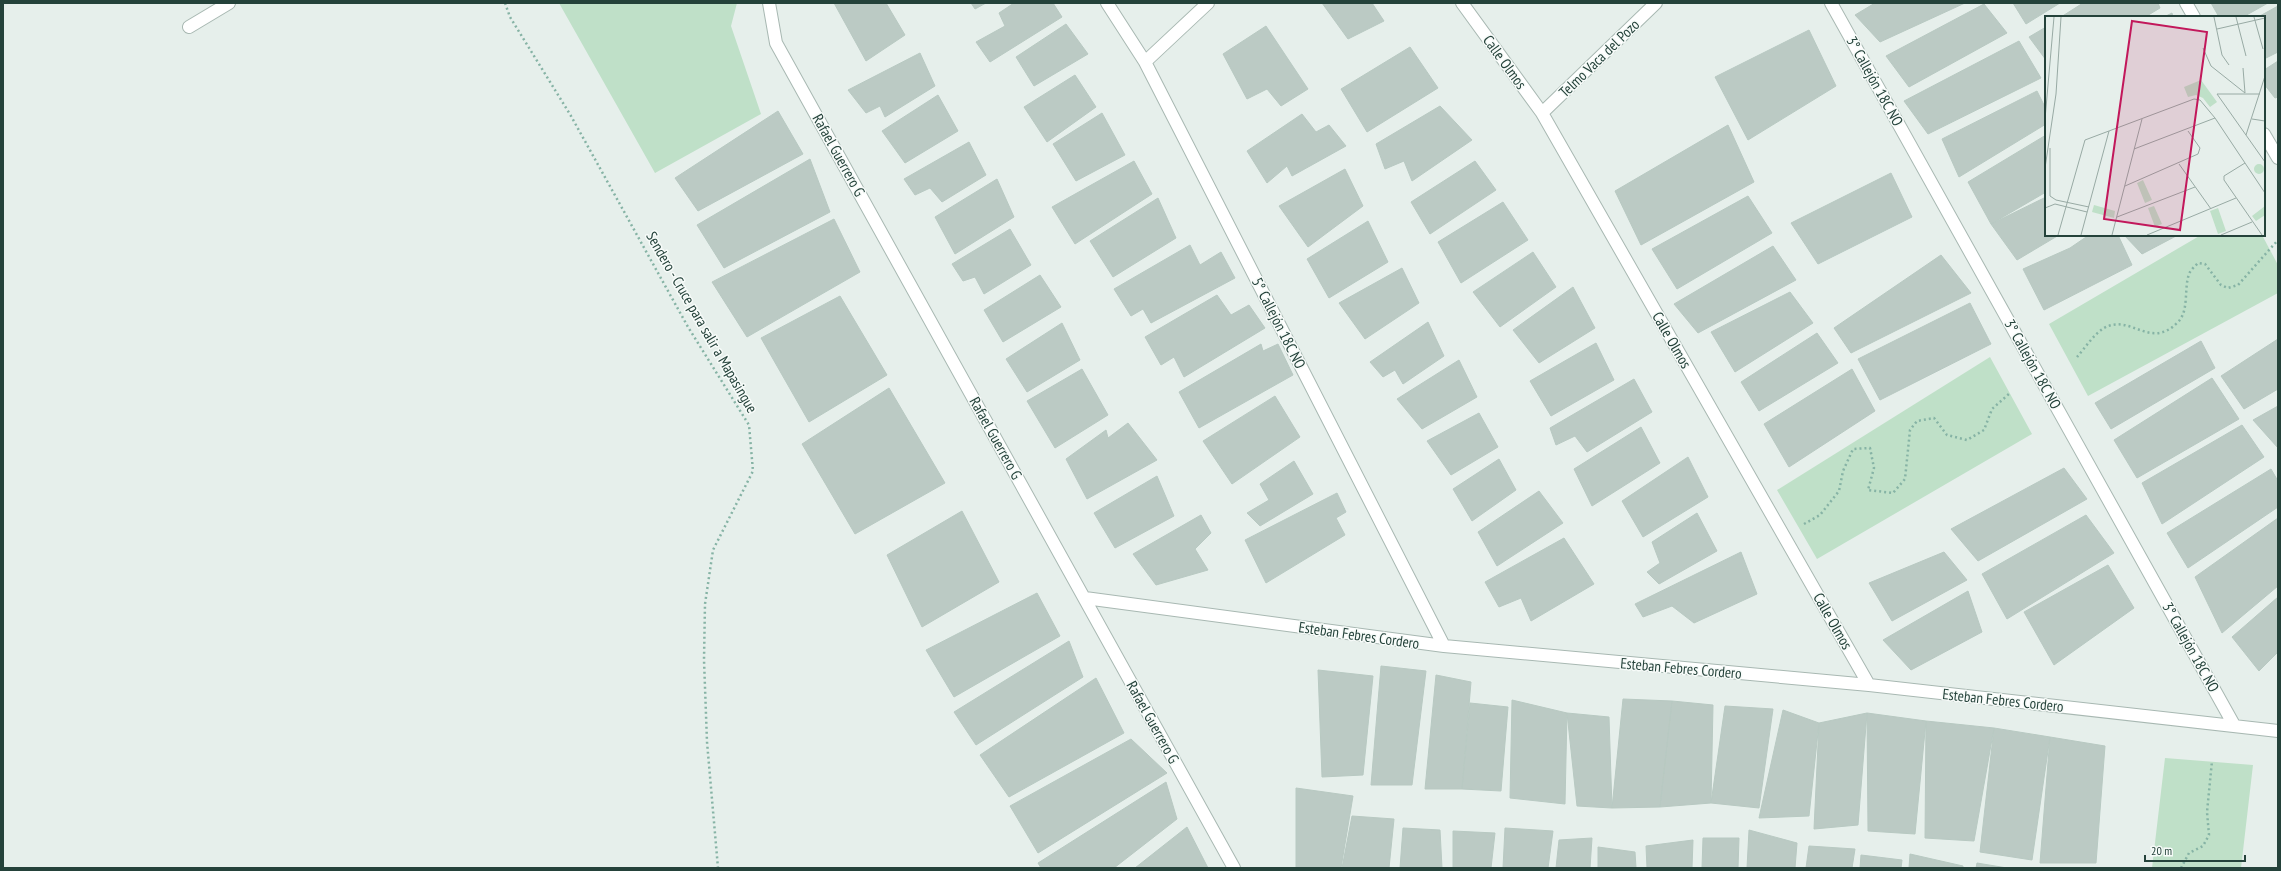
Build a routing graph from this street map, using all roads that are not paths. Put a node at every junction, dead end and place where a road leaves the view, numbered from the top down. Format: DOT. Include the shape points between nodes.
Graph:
graph roads {
  1 [pos="229,3"];
  2 [pos="1107,3"];
  3 [pos="1208,3"];
  4 [pos="1462,3"];
  5 [pos="1656,3"];
  6 [pos="1831,3"];
  7 [pos="2186,3"];
  8 [pos="769,4"];
  9 [pos="2193,16"];
  10 [pos="189,27"];
  11 [pos="1145,62"];
  12 [pos="1542,113"];
  13 [pos="2265,136"];
  14 [pos="2278,158"];
  15 [pos="1085,598"];
  16 [pos="1444,646"];
  17 [pos="1869,685"];
  18 [pos="2234,725"];
  19 [pos="2278,731"];
  20 [pos="1234,868"];
  1 -- 10 [label="street"];
  2 -- 11 [label="street, 5° Callejón 18C NO"];
  3 -- 11 [label="street"];
  4 -- 12 [label="street, Calle Olmos"];
  5 -- 12 [label="street, Telmo Vaca del Pozo"];
  6 -- 18 [label="street, 3° Callejón 18C NO"];
  7 -- 9 [label="street"];
  8 -- 15 [label="street, Rafael Guerrero G" via="776,43"];
  11 -- 16 [label="street, 5° Callejón 18C NO"];
  12 -- 17 [label="street, Calle Olmos"];
  13 -- 14 [label="street"];
  15 -- 16 [label="street, Esteban Febres Cordero"];
  15 -- 20 [label="street, Rafael Guerrero G"];
  16 -- 17 [label="street, Esteban Febres Cordero"];
  17 -- 18 [label="street, Esteban Febres Cordero"];
  18 -- 19 [label="street, Esteban Febres Cordero"];
}
